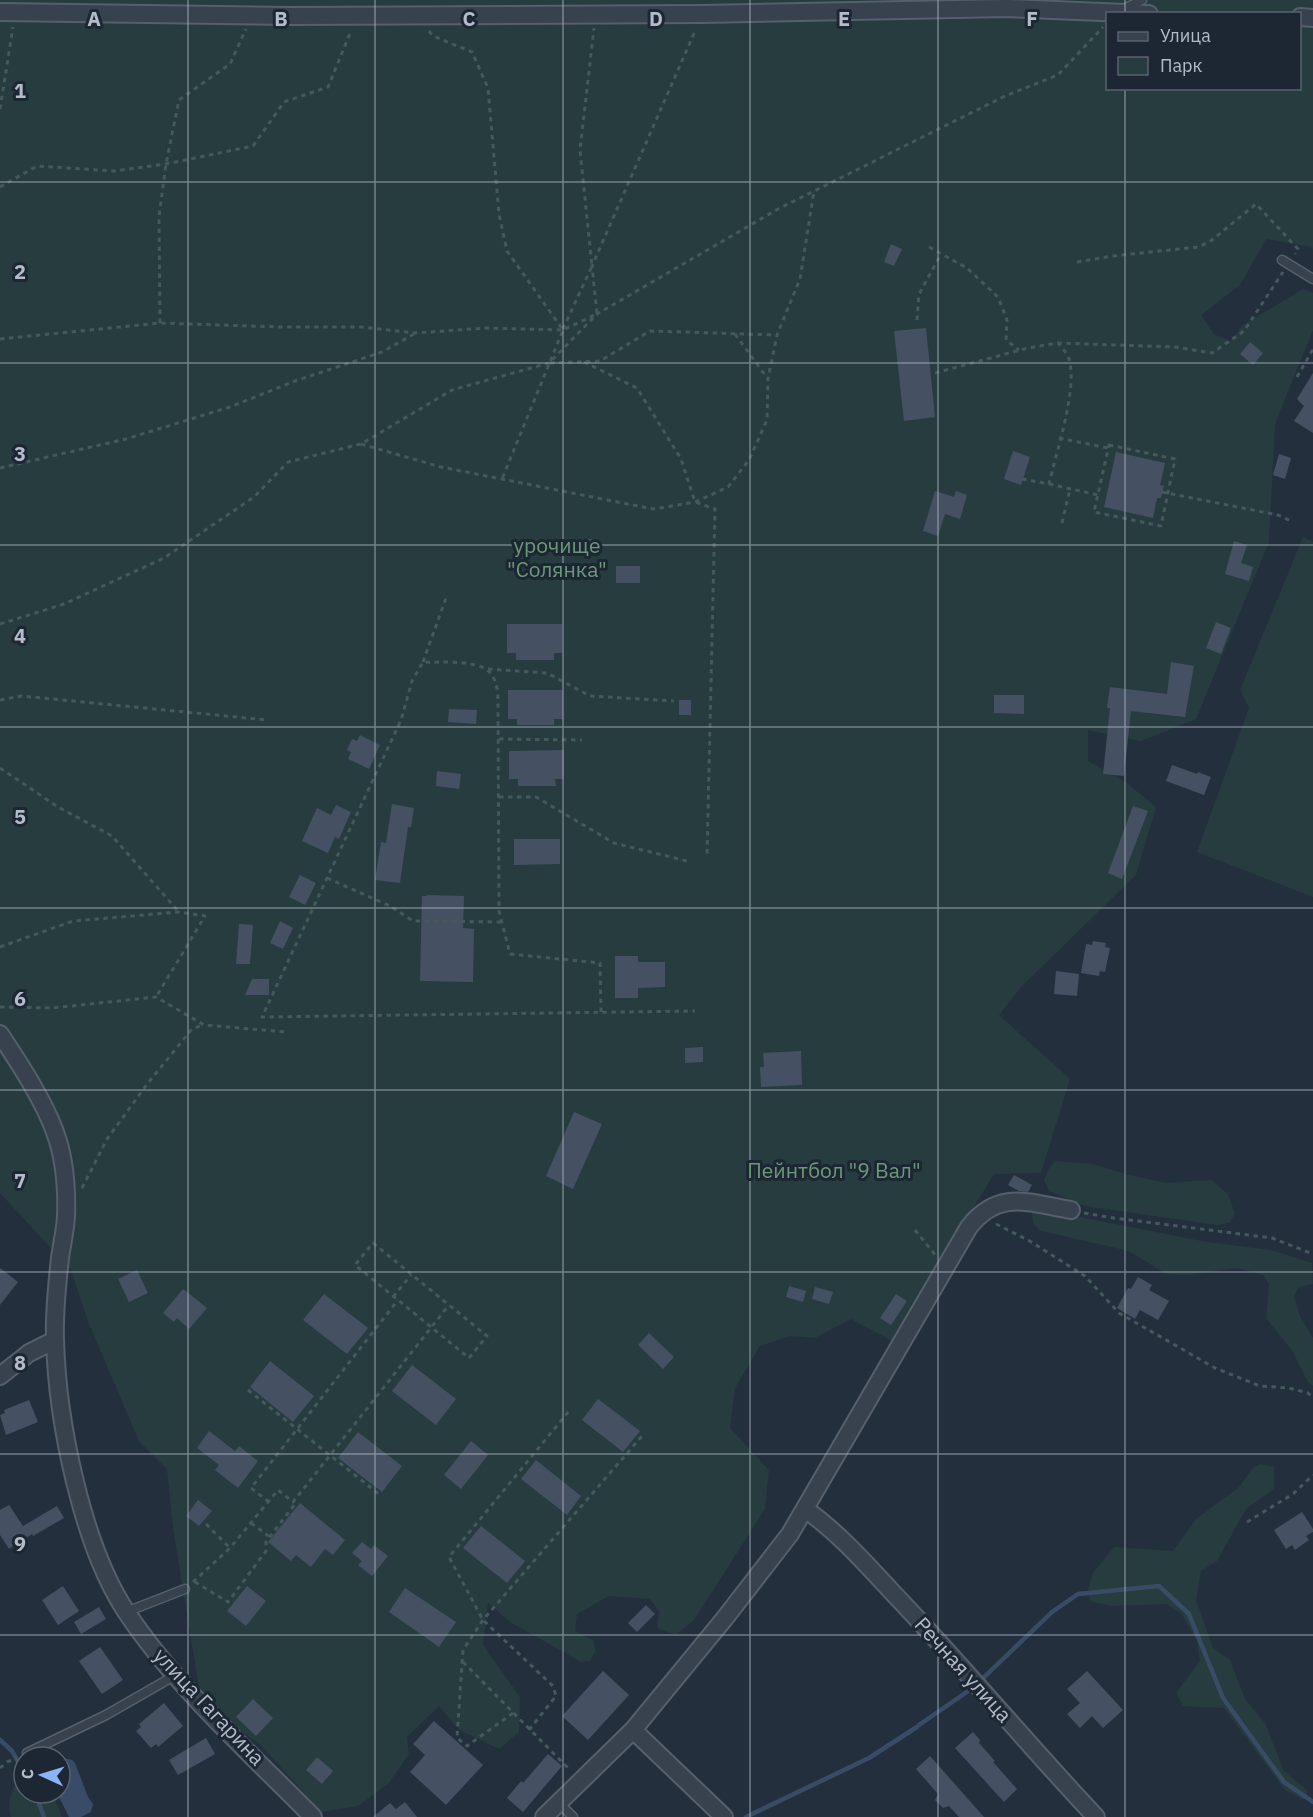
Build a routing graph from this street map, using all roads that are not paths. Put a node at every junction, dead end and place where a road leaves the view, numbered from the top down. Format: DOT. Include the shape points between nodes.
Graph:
graph roads {
  1 [pos="1142,0"];
  2 [pos="11,8"];
  3 [pos="1118,12"];
  4 [pos="1106,13"];
  5 [pos="1285,262"];
  6 [pos="1313,279"];
  7 [pos="0,1034"];
  8 [pos="1071,1210"];
  9 [pos="55,1340"];
  10 [pos="0,1376"];
  11 [pos="805,1509"];
  12 [pos="185,1589"];
  13 [pos="126,1612"];
  14 [pos="174,1676"];
  15 [pos="633,1730"];
  16 [pos="44,1745"];
  17 [pos="559,1803"];
  18 [pos="720,1816"];
  19 [pos="313,1817"];
  20 [pos="543,1817"];
  21 [pos="573,1817"];
  22 [pos="1096,1817"];
  1 -- 3 [label="lane"];
  2 -- 4 [label="street" via="252,15 702,14 1007,8"];
  5 -- 6 [label="lane"];
  7 -- 9 [label="street, улица Гагарина" via="56,1132 66,1183"];
  8 -- 11 [label="street" via="1015,1201 997,1203 978,1215"];
  9 -- 10 [label="street" via="29,1353"];
  9 -- 13 [label="street, улица Гагарина" via="62,1419 76,1483 107,1577"];
  11 -- 15 [label="street" via="725,1618"];
  11 -- 22 [label="street, Речная улица" via="828,1525 925,1626"];
  12 -- 13 [label="lane"];
  13 -- 14 [label="street, улица Гагарина"];
  14 -- 16 [label="lane"];
  14 -- 19 [label="street, улица Гагарина"];
  15 -- 17 [label="street"];
  15 -- 18 [label="street"];
  17 -- 20 [label="street"];
  17 -- 21 [label="lane"];
}
